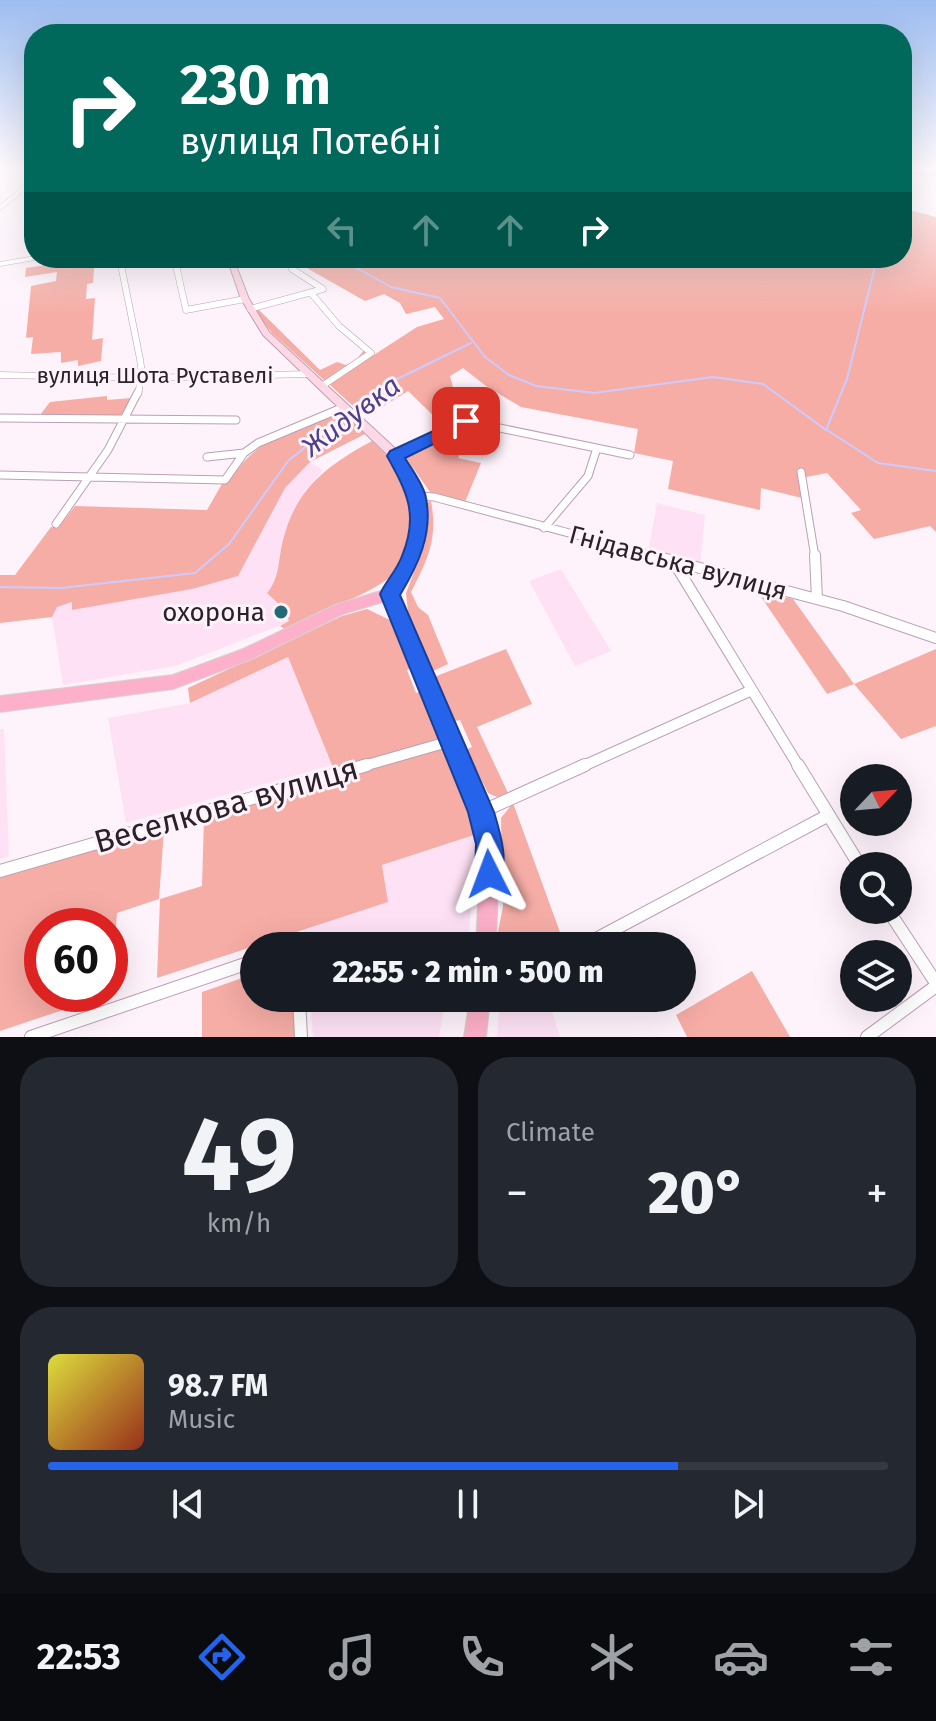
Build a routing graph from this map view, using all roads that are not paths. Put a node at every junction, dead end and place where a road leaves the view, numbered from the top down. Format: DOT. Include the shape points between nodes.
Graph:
graph roads {
  1 [pos="24,260"];
  2 [pos="0,264"];
  3 [pos="121,268"];
  4 [pos="177,268"];
  5 [pos="234,268"];
  6 [pos="292,269"];
  7 [pos="311,293"];
  8 [pos="245,299"];
  9 [pos="250,309"];
  10 [pos="310,374"];
  11 [pos="0,375"];
  12 [pos="143,378"];
  13 [pos="322,386"];
  14 [pos="348,411"];
  15 [pos="0,418"];
  16 [pos="126,418"];
  17 [pos="236,420"];
  18 [pos="597,448"];
  19 [pos="244,453"];
  20 [pos="630,455"];
  21 [pos="396,456"];
  22 [pos="207,457"];
  23 [pos="801,472"];
  24 [pos="0,475"];
  25 [pos="92,477"];
  26 [pos="417,496"];
  27 [pos="56,524"];
  28 [pos="544,528"];
  29 [pos="675,564"];
  30 [pos="390,594"];
  31 [pos="817,599"];
  32 [pos="936,638"];
  33 [pos="752,690"];
  34 [pos="0,704"];
  35 [pos="452,740"];
  36 [pos="481,812"];
  37 [pos="827,816"];
  38 [pos="851,852"];
  39 [pos="0,871"];
  40 [pos="897,924"];
  41 [pos="487,932"];
  42 [pos="609,932"];
  43 [pos="240,966"];
  44 [pos="936,985"];
  45 [pos="300,1012"];
  46 [pos="478,1012"];
  47 [pos="31,1037"];
  48 [pos="301,1037"];
  49 [pos="475,1037"];
  50 [pos="867,1037"];
  1 -- 2 [label="street"];
  3 -- 12 [label="street"];
  4 -- 8 [label="street" via="186,310"];
  5 -- 8 [label="street"];
  6 -- 7 [label="street" via="323,288"];
  7 -- 9 [label="street"];
  7 -- 13 [label="street" via="371,353"];
  8 -- 9 [label="street"];
  9 -- 10 [label="street" via="266,333"];
  10 -- 12 [label="street, вулиця Шота Руставелі"];
  10 -- 13 [label="street"];
  11 -- 12 [label="street, вулиця Шота Руставелі"];
  12 -- 16 [label="street"];
  13 -- 14 [label="street"];
  14 -- 19 [label="street" via="270,437"];
  14 -- 21 [label="street"];
  15 -- 16 [label="street"];
  16 -- 17 [label="street"];
  16 -- 25 [label="street"];
  18 -- 20 [label="street"];
  18 -- 21 [label="street" via="466,421"];
  18 -- 28 [label="street" via="588,476"];
  19 -- 22 [label="street"];
  19 -- 25 [label="street" via="225,480"];
  21 -- 26 [label="street"];
  23 -- 31 [label="street" via="814,539"];
  24 -- 25 [label="street"];
  25 -- 27 [label="street"];
  26 -- 28 [label="street, Гнідавська вулиця"];
  26 -- 30 [label="street" via="418,531 411,559"];
  28 -- 29 [label="street, Гнідавська вулиця"];
  29 -- 31 [label="street, Гнідавська вулиця"];
  29 -- 33 [label="street"];
  30 -- 34 [label="main road" via="340,609 173,682"];
  30 -- 35 [label="main road"];
  31 -- 32 [label="street, Гнідавська вулиця"];
  33 -- 36 [label="street"];
  33 -- 37 [label="street"];
  35 -- 36 [label="main road"];
  35 -- 39 [label="street, Веселкова вулиця"];
  36 -- 41 [label="main road" via="490,844"];
  37 -- 38 [label="street"];
  37 -- 42 [label="street"];
  40 -- 44 [label="street"];
  43 -- 47 [label="street"];
  44 -- 50 [label="street"];
  45 -- 48 [label="street"];
  46 -- 49 [label="main road"];
}
